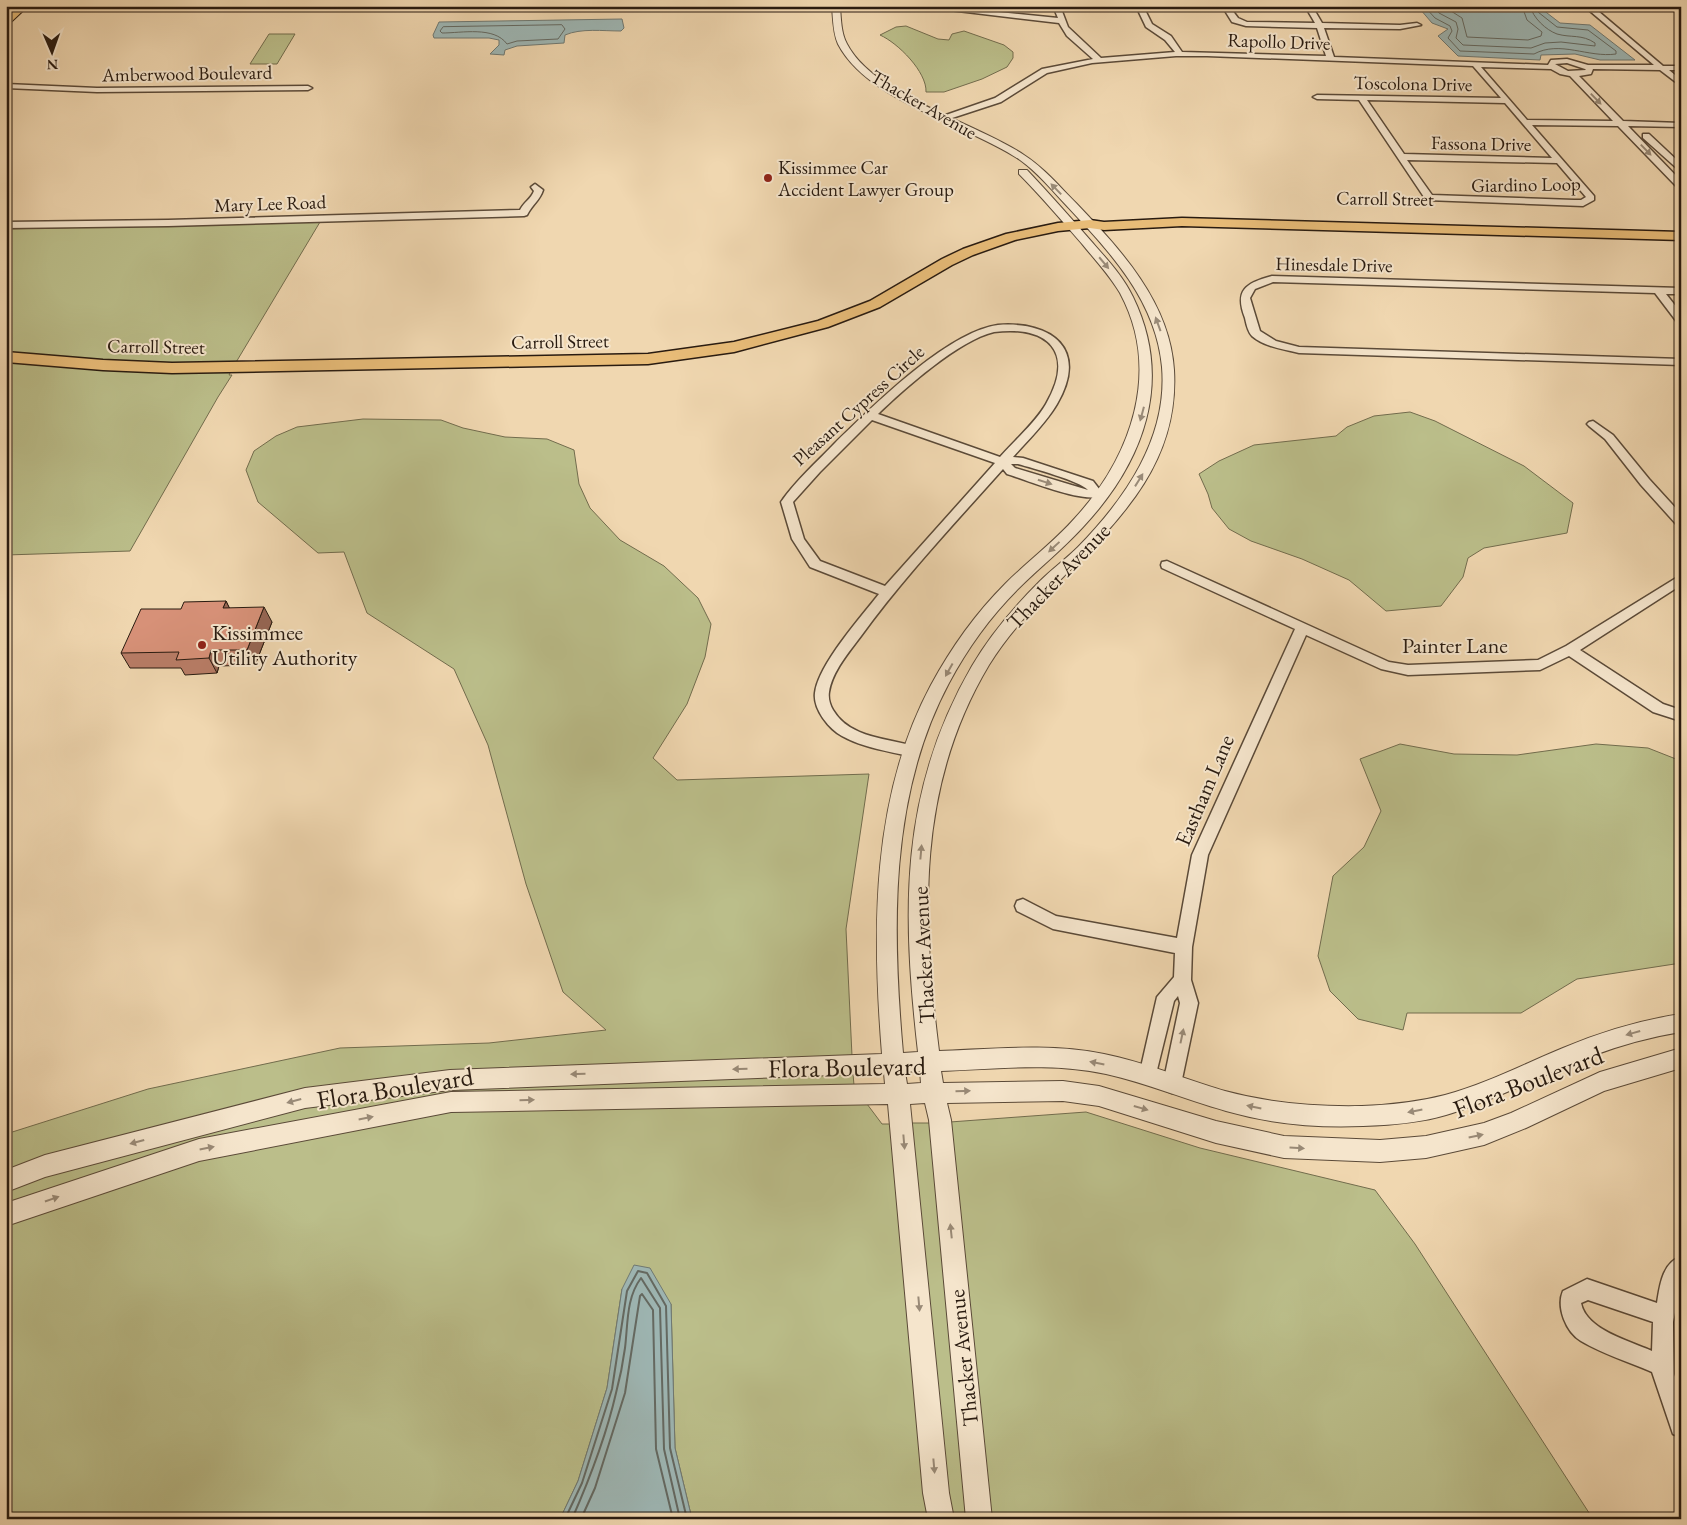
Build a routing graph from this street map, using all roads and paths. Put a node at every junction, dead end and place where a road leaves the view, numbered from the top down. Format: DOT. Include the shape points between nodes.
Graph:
graph roads {
  1 [pos="23,6"];
  2 [pos="474,6"];
  3 [pos="496,6"];
  4 [pos="836,6"];
  5 [pos="919,6"];
  6 [pos="1056,6"];
  7 [pos="1139,6"];
  8 [pos="1225,6"];
  9 [pos="1308,6"];
  10 [pos="1588,6"];
  11 [pos="1671,6"];
  12 [pos="1680,13"];
  13 [pos="6,21"];
  14 [pos="1062,21"];
  15 [pos="1417,25"];
  16 [pos="1320,26"];
  17 [pos="1180,54"];
  18 [pos="1331,59"];
  19 [pos="1100,61"];
  20 [pos="1475,64"];
  21 [pos="1552,67"];
  22 [pos="1662,67"];
  23 [pos="1681,68"];
  24 [pos="1586,70"];
  25 [pos="1572,74"];
  26 [pos="1681,84"];
  27 [pos="6,86"];
  28 [pos="308,88"];
  29 [pos="1317,97"];
  30 [pos="1361,98"];
  31 [pos="1508,100"];
  32 [pos="946,118"];
  33 [pos="1527,122"];
  34 [pos="1620,124"];
  35 [pos="1634,124"];
  36 [pos="1681,125"];
  37 [pos="994,145"];
  38 [pos="1401,157"];
  39 [pos="1560,161"];
  40 [pos="1681,170"];
  41 [pos="537,184"];
  42 [pos="1681,186"];
  43 [pos="1370,218"];
  44 [pos="1228,223"];
  45 [pos="1090,224"];
  46 [pos="6,225"];
  47 [pos="1072,226"];
  48 [pos="1681,226"];
  49 [pos="1681,236"];
  50 [pos="1658,290"];
  51 [pos="1681,291"];
  52 [pos="1681,320"];
  53 [pos="6,357"];
  54 [pos="1681,362"];
  55 [pos="870,415"];
  56 [pos="1593,424"];
  57 [pos="1002,462"];
  58 [pos="1100,495"];
  59 [pos="1124,504"];
  60 [pos="1681,522"];
  61 [pos="1167,565"];
  62 [pos="1681,579"];
  63 [pos="887,592"];
  64 [pos="1302,628"];
  65 [pos="1569,650"];
  66 [pos="1681,716"];
  67 [pos="912,751"];
  68 [pos="1023,906"];
  69 [pos="1184,947"];
  70 [pos="1182,980"];
  71 [pos="1681,1023"];
  72 [pos="1681,1058"];
  73 [pos="930,1060"];
  74 [pos="894,1062"];
  75 [pos="1148,1076"];
  76 [pos="1172,1084"];
  77 [pos="933,1092"];
  78 [pos="896,1094"];
  79 [pos="6,1181"];
  80 [pos="6,1215"];
  81 [pos="1681,1266"];
  82 [pos="1664,1316"];
  83 [pos="1663,1366"];
  84 [pos="1681,1426"];
  85 [pos="942,1519"];
  86 [pos="979,1519"];
  1 -- 13 [label="highway"];
  2 -- 3 [label="street"];
  4 -- 32 [label="street, Thacker Avenue" via="842,43 855,61 894,90"];
  5 -- 14 [label="street"];
  6 -- 14 [label="street"];
  7 -- 17 [label="street" via="1149,25 1168,38"];
  8 -- 16 [label="street" via="1235,20 1246,24"];
  9 -- 16 [label="street"];
  10 -- 22 [label="street"];
  11 -- 12 [label="street"];
  14 -- 19 [label="street" via="1070,34"];
  15 -- 16 [label="street" via="1400,28"];
  16 -- 18 [label="street"];
  17 -- 18 [label="street, Rapollo Drive"];
  17 -- 19 [label="street, Rapollo Drive"];
  18 -- 20 [label="street, Rapollo Drive"];
  19 -- 32 [label="street, Rapollo Drive" via="1045,72 991,104"];
  20 -- 21 [label="street, Rapollo Drive"];
  20 -- 31 [label="street, Giardino Loop"];
  21 -- 24 [label="street" via="1554,62 1567,61"];
  21 -- 25 [label="street"];
  22 -- 23 [label="street"];
  22 -- 24 [label="street"];
  22 -- 26 [label="street"];
  24 -- 25 [label="street"];
  24 -- 35 [label="street"];
  25 -- 34 [label="street, one-way"];
  27 -- 28 [label="street, Amberwood Boulevard" via="97,90"];
  29 -- 30 [label="street, Toscolona Drive"];
  30 -- 31 [label="street, Toscolona Drive"];
  30 -- 38 [label="street, Giardino Loop"];
  31 -- 33 [label="street, Giardino Loop"];
  32 -- 37 [label="street, Thacker Avenue"];
  33 -- 34 [label="street"];
  33 -- 39 [label="street, Giardino Loop"];
  34 -- 35 [label="street"];
  34 -- 42 [label="street, one-way"];
  35 -- 36 [label="street"];
  35 -- 40 [label="street"];
  45 -- 37 [label="street, Thacker Avenue, one-way" via="1036,169 1016,154"];
  37 -- 47 [label="street, Thacker Avenue" via="1038,187"];
  38 -- 39 [label="street, Fassona Drive"];
  38 -- 39 [label="street, Giardino Loop" via="1428,198 1583,203 1591,198"];
  41 -- 46 [label="street, Mary Lee Road" via="536,198 528,203 524,213"];
  43 -- 44 [label="main road" via="1358,223 1240,220"];
  43 -- 45 [label="main road, Carroll Street" via="1184,214 1099,219"];
  43 -- 48 [label="main road, Carroll Street"];
  44 -- 45 [label="main road, Carroll Street"];
  44 -- 49 [label="main road, Carroll Street"];
  45 -- 47 [label="main road, Carroll Street"];
  59 -- 45 [label="street, Thacker Avenue, one-way" via="1144,472 1163,425 1167,404 1167,361 1160,329 1146,296 1135,277"];
  47 -- 53 [label="main road, Carroll Street" via="1011,237 968,252 875,304 824,324 743,345 683,355 613,360 172,368 103,366"];
  47 -- 58 [label="street, Thacker Avenue, one-way" via="1119,283 1138,322 1146,355 1146,392 1138,430 1120,469"];
  50 -- 51 [label="street"];
  50 -- 52 [label="street"];
  50 -- 54 [label="street, Hinesdale Drive" via="1272,279 1257,283 1247,290 1244,297 1255,333 1272,343 1299,350"];
  55 -- 57 [label="street"];
  55 -- 57 [label="street, Pleasant Cypress Circle" via="927,365 984,332 1013,328 1038,333 1056,343 1061,350 1064,366 1060,390 1048,410"];
  55 -- 63 [label="street, Pleasant Cypress Circle" via="787,502 798,539 815,564"];
  56 -- 60 [label="street" via="1609,437"];
  57 -- 58 [label="street" via="1011,471 1082,494"];
  57 -- 63 [label="street, Pleasant Cypress Circle"];
  58 -- 59 [label="street"];
  58 -- 67 [label="street, Thacker Avenue, one-way" via="1079,523 1008,590 981,622 933,698"];
  73 -- 59 [label="street, Thacker Avenue, one-way" via="917,921 921,848 943,747 979,668 1004,631 1042,587"];
  61 -- 64 [label="street, Painter Lane"];
  62 -- 65 [label="street, Painter Lane"];
  63 -- 67 [label="street, Pleasant Cypress Circle" via="832,667 822,692 826,712 844,731"];
  64 -- 65 [label="street, Painter Lane" via="1386,666 1408,670 1540,665"];
  64 -- 69 [label="street, Eastham Lane" via="1200,856"];
  65 -- 66 [label="street" via="1658,708"];
  67 -- 74 [label="street, Thacker Avenue" via="894,820 888,878 887,966"];
  68 -- 69 [label="street" via="1053,922"];
  69 -- 70 [label="street, Eastham Lane"];
  70 -- 75 [label="street" via="1166,997"];
  76 -- 70 [label="street, Eastham Lane, one-way" via="1189,1003"];
  71 -- 76 [label="street, Flora Boulevard, one-way" via="1652,1027 1599,1043 1463,1101 1408,1112 1327,1117 1280,1112 1227,1102"];
  77 -- 72 [label="street, Flora Boulevard, one-way" via="1063,1091 1098,1096 1216,1132 1284,1147 1380,1151 1426,1147 1484,1134 1600,1082"];
  73 -- 74 [label="street, Flora Boulevard"];
  75 -- 73 [label="street, Flora Boulevard, one-way" via="1080,1060 1043,1057"];
  73 -- 77 [label="street, Thacker Avenue"];
  74 -- 78 [label="street, Thacker Avenue"];
  74 -- 79 [label="street, Flora Boulevard, one-way" via="450,1080 305,1098 46,1166"];
  75 -- 76 [label="street, Flora Boulevard"];
  77 -- 78 [label="street, Flora Boulevard"];
  86 -- 77 [label="street, Thacker Avenue, one-way" via="940,1120"];
  80 -- 78 [label="street, Flora Boulevard, one-way" via="199,1150 451,1102"];
  78 -- 85 [label="street, Thacker Avenue, one-way" via="902,1121 936,1494"];
  81 -- 82 [label="street" via="1672,1278"];
  82 -- 83 [label="street"];
  82 -- 83 [label="street" via="1587,1288 1570,1298 1573,1316 1587,1334"];
  83 -- 84 [label="street"];
}
